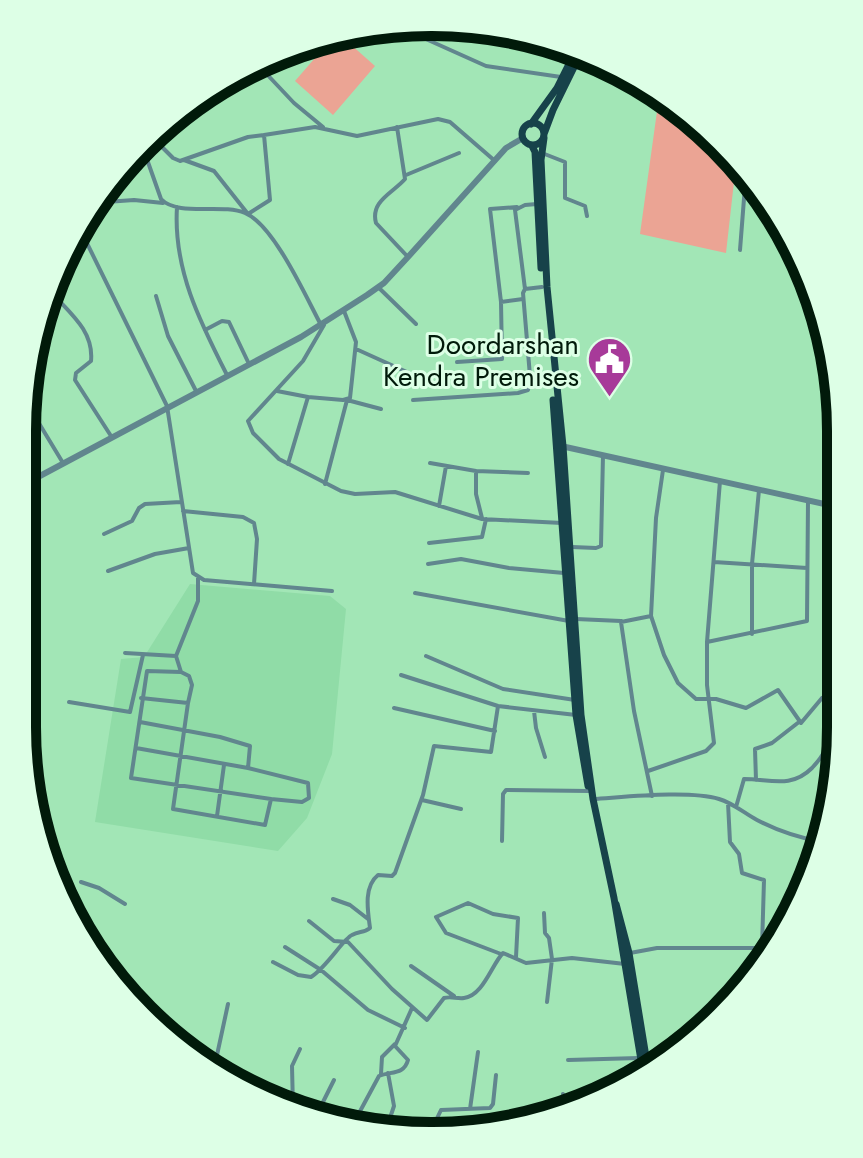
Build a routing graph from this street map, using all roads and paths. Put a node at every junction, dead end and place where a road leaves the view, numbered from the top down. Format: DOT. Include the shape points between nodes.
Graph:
graph roads {
  1 [pos="420,36"];
  2 [pos="570,61"];
  3 [pos="576,63"];
  4 [pos="574,67"];
  5 [pos="594,71"];
  6 [pos="266,73"];
  7 [pos="563,77"];
  8 [pos="531,124"];
  9 [pos="324,127"];
  10 [pos="397,127"];
  11 [pos="264,135"];
  12 [pos="544,136"];
  13 [pos="523,138"];
  14 [pos="160,145"];
  15 [pos="532,146"];
  16 [pos="459,153"];
  17 [pos="542,153"];
  18 [pos="146,158"];
  19 [pos="184,160"];
  20 [pos="495,161"];
  21 [pos="406,175"];
  22 [pos="745,191"];
  23 [pos="110,202"];
  24 [pos="165,204"];
  25 [pos="537,204"];
  26 [pos="177,207"];
  27 [pos="517,207"];
  28 [pos="248,214"];
  29 [pos="587,216"];
  30 [pos="86,240"];
  31 [pos="740,250"];
  32 [pos="408,257"];
  33 [pos="378,287"];
  34 [pos="542,287"];
  35 [pos="525,289"];
  36 [pos="156,296"];
  37 [pos="523,299"];
  38 [pos="58,300"];
  39 [pos="501,302"];
  40 [pos="344,311"];
  41 [pos="323,324"];
  42 [pos="416,324"];
  43 [pos="205,330"];
  44 [pos="356,349"];
  45 [pos="457,362"];
  46 [pos="249,364"];
  47 [pos="409,373"];
  48 [pos="227,375"];
  49 [pos="196,391"];
  50 [pos="277,391"];
  51 [pos="308,397"];
  52 [pos="347,400"];
  53 [pos="413,400"];
  54 [pos="167,406"];
  55 [pos="381,409"];
  56 [pos="36,419"];
  57 [pos="111,436"];
  58 [pos="560,446"];
  59 [pos="603,455"];
  60 [pos="63,463"];
  61 [pos="430,463"];
  62 [pos="288,464"];
  63 [pos="446,466"];
  64 [pos="663,470"];
  65 [pos="476,471"];
  66 [pos="528,473"];
  67 [pos="36,477"];
  68 [pos="720,481"];
  69 [pos="325,484"];
  70 [pos="759,490"];
  71 [pos="808,501"];
  72 [pos="181,502"];
  73 [pos="827,505"];
  74 [pos="439,506"];
  75 [pos="183,511"];
  76 [pos="484,519"];
  77 [pos="562,523"];
  78 [pos="104,534"];
  79 [pos="429,543"];
  80 [pos="569,547"];
  81 [pos="189,548"];
  82 [pos="714,562"];
  83 [pos="428,564"];
  84 [pos="752,564"];
  85 [pos="807,568"];
  86 [pos="108,571"];
  87 [pos="566,573"];
  88 [pos="198,578"];
  89 [pos="254,584"];
  90 [pos="332,591"];
  91 [pos="415,593"];
  92 [pos="651,616"];
  93 [pos="571,620"];
  94 [pos="621,621"];
  95 [pos="752,634"];
  96 [pos="707,642"];
  97 [pos="125,653"];
  98 [pos="143,655"];
  99 [pos="176,656"];
  100 [pos="426,656"];
  101 [pos="181,672"];
  102 [pos="401,675"];
  103 [pos="827,697"];
  104 [pos="141,698"];
  105 [pos="709,699"];
  106 [pos="575,700"];
  107 [pos="69,702"];
  108 [pos="188,703"];
  109 [pos="498,706"];
  110 [pos="394,708"];
  111 [pos="534,711"];
  112 [pos="576,715"];
  113 [pos="140,722"];
  114 [pos="799,722"];
  115 [pos="495,731"];
  116 [pos="184,732"];
  117 [pos="136,748"];
  118 [pos="826,752"];
  119 [pos="180,756"];
  120 [pos="545,757"];
  121 [pos="224,765"];
  122 [pos="248,768"];
  123 [pos="648,771"];
  124 [pos="756,780"];
  125 [pos="176,784"];
  126 [pos="222,790"];
  127 [pos="591,795"];
  128 [pos="652,796"];
  129 [pos="271,799"];
  130 [pos="422,800"];
  131 [pos="728,803"];
  132 [pos="736,807"];
  133 [pos="461,809"];
  134 [pos="217,816"];
  135 [pos="811,839"];
  136 [pos="502,841"];
  137 [pos="81,882"];
  138 [pos="614,898"];
  139 [pos="333,899"];
  140 [pos="125,904"];
  141 [pos="544,913"];
  142 [pos="368,919"];
  143 [pos="309,921"];
  144 [pos="346,942"];
  145 [pos="762,943"];
  146 [pos="285,947"];
  147 [pos="759,947"];
  148 [pos="629,953"];
  149 [pos="501,954"];
  150 [pos="516,957"];
  151 [pos="552,959"];
  152 [pos="273,962"];
  153 [pos="625,964"];
  154 [pos="411,966"];
  155 [pos="321,970"];
  156 [pos="454,996"];
  157 [pos="547,1002"];
  158 [pos="228,1004"];
  159 [pos="412,1008"];
  160 [pos="405,1028"];
  161 [pos="395,1044"];
  162 [pos="300,1049"];
  163 [pos="478,1052"];
  164 [pos="216,1058"];
  165 [pos="641,1058"];
  166 [pos="646,1058"];
  167 [pos="568,1060"];
  168 [pos="641,1061"];
  169 [pos="388,1073"];
  170 [pos="381,1074"];
  171 [pos="496,1075"];
  172 [pos="334,1080"];
  173 [pos="563,1094"];
  174 [pos="293,1097"];
  175 [pos="564,1099"];
  176 [pos="321,1106"];
  177 [pos="470,1109"];
  178 [pos="358,1115"];
  179 [pos="389,1120"];
  180 [pos="435,1122"];
  1 -- 7 [label="street" via="486,66"];
  2 -- 7 [label="main road"];
  3 -- 4 [label="main road"];
  4 -- 5 [label="street"];
  4 -- 12 [label="main road"];
  6 -- 9 [label="street"];
  7 -- 8 [label="main road"];
  8 -- 12 [label="main road" via="539,125"];
  8 -- 13 [label="main road"];
  9 -- 10 [label="street" via="351,136"];
  9 -- 11 [label="street"];
  10 -- 20 [label="street" via="447,121"];
  10 -- 21 [label="street"];
  11 -- 19 [label="street"];
  11 -- 28 [label="street" via="270,200"];
  12 -- 15 [label="main road"];
  12 -- 17 [label="main road"];
  13 -- 15 [label="main road"];
  13 -- 20 [label="street"];
  14 -- 19 [label="street" via="173,158"];
  15 -- 25 [label="main road"];
  16 -- 21 [label="street"];
  17 -- 29 [label="street" via="565,162 565,198 585,206"];
  17 -- 58 [label="main road"];
  18 -- 24 [label="street"];
  19 -- 28 [label="street" via="214,171"];
  20 -- 32 [label="street"];
  21 -- 32 [label="street" via="379,203 374,217"];
  22 -- 31 [label="street"];
  23 -- 24 [label="street"];
  24 -- 26 [label="street"];
  25 -- 27 [label="street"];
  25 -- 34 [label="main road"];
  26 -- 28 [label="street"];
  26 -- 43 [label="street" via="179,255"];
  27 -- 35 [label="street"];
  27 -- 39 [label="street" via="490,209"];
  28 -- 41 [label="street" via="284,257"];
  30 -- 54 [label="street"];
  32 -- 33 [label="street"];
  33 -- 40 [label="street"];
  33 -- 42 [label="street"];
  34 -- 35 [label="street"];
  34 -- 58 [label="main road"];
  35 -- 37 [label="street"];
  36 -- 49 [label="street" via="168,336"];
  37 -- 39 [label="street"];
  37 -- 53 [label="street" via="528,390"];
  38 -- 57 [label="street" via="90,340 91,361 75,380"];
  39 -- 45 [label="street" via="502,359"];
  40 -- 41 [label="street"];
  40 -- 44 [label="street"];
  41 -- 46 [label="street"];
  41 -- 50 [label="street" via="303,361"];
  43 -- 46 [label="street" via="229,322"];
  43 -- 48 [label="street"];
  44 -- 47 [label="street"];
  44 -- 52 [label="street"];
  46 -- 48 [label="street"];
  48 -- 49 [label="street"];
  49 -- 54 [label="street"];
  50 -- 51 [label="street"];
  50 -- 62 [label="street" via="248,425"];
  51 -- 52 [label="street"];
  51 -- 62 [label="street"];
  52 -- 55 [label="street"];
  52 -- 69 [label="street"];
  54 -- 57 [label="street"];
  54 -- 72 [label="street"];
  56 -- 60 [label="street"];
  57 -- 60 [label="street"];
  58 -- 59 [label="street"];
  58 -- 77 [label="main road"];
  58 -- 80 [label="main road"];
  59 -- 64 [label="street"];
  59 -- 80 [label="street" via="601,546"];
  60 -- 67 [label="street"];
  61 -- 63 [label="street"];
  62 -- 69 [label="street"];
  63 -- 65 [label="street"];
  63 -- 74 [label="street"];
  64 -- 68 [label="street"];
  64 -- 92 [label="street"];
  65 -- 66 [label="street"];
  65 -- 76 [label="street"];
  68 -- 70 [label="street"];
  68 -- 82 [label="street"];
  69 -- 74 [label="street" via="350,493 395,492"];
  70 -- 71 [label="street"];
  70 -- 84 [label="street"];
  71 -- 73 [label="street"];
  71 -- 85 [label="street"];
  72 -- 75 [label="street"];
  72 -- 78 [label="street" via="145,504 132,521"];
  74 -- 76 [label="street"];
  75 -- 81 [label="street"];
  75 -- 89 [label="street" via="243,517 254,523"];
  76 -- 77 [label="street"];
  76 -- 79 [label="street" via="482,537"];
  77 -- 87 [label="main road"];
  80 -- 93 [label="main road"];
  81 -- 86 [label="street"];
  81 -- 88 [label="street"];
  82 -- 84 [label="street"];
  82 -- 96 [label="street"];
  83 -- 87 [label="street" via="461,559"];
  84 -- 85 [label="street"];
  84 -- 95 [label="street"];
  85 -- 95 [label="street" via="807,621"];
  87 -- 93 [label="main road"];
  88 -- 89 [label="street"];
  88 -- 99 [label="street" via="198,601"];
  89 -- 90 [label="street"];
  91 -- 93 [label="street"];
  92 -- 94 [label="street"];
  92 -- 105 [label="street" via="678,683 694,699"];
  93 -- 94 [label="street"];
  93 -- 106 [label="main road"];
  93 -- 127 [label="main road"];
  94 -- 123 [label="street"];
  95 -- 96 [label="street"];
  96 -- 105 [label="street"];
  97 -- 98 [label="street"];
  98 -- 99 [label="street"];
  98 -- 107 [label="street" via="130,712"];
  99 -- 101 [label="street"];
  100 -- 106 [label="street" via="503,689"];
  101 -- 104 [label="street" via="147,671"];
  101 -- 108 [label="street" via="192,685"];
  102 -- 109 [label="street"];
  103 -- 114 [label="street"];
  104 -- 108 [label="street"];
  104 -- 113 [label="street"];
  105 -- 114 [label="street" via="748,708 777,690"];
  105 -- 123 [label="street" via="713,746"];
  106 -- 112 [label="main road"];
  108 -- 116 [label="street"];
  109 -- 111 [label="street"];
  109 -- 115 [label="street"];
  110 -- 115 [label="street"];
  111 -- 112 [label="street"];
  111 -- 120 [label="street"];
  112 -- 127 [label="main road"];
  113 -- 116 [label="street"];
  113 -- 117 [label="street"];
  114 -- 124 [label="street" via="755,749"];
  115 -- 130 [label="street" via="489,753 434,746"];
  116 -- 119 [label="street"];
  116 -- 122 [label="street" via="250,746"];
  117 -- 119 [label="street"];
  117 -- 125 [label="street" via="131,778"];
  118 -- 124 [label="street" via="801,778"];
  119 -- 121 [label="street"];
  119 -- 125 [label="street"];
  121 -- 122 [label="street"];
  121 -- 126 [label="street"];
  122 -- 129 [label="street" via="308,783 309,798 302,802"];
  123 -- 128 [label="street"];
  124 -- 132 [label="street" via="743,780"];
  125 -- 126 [label="street"];
  125 -- 134 [label="street" via="173,809"];
  126 -- 129 [label="street"];
  126 -- 134 [label="street"];
  127 -- 128 [label="street"];
  127 -- 136 [label="street" via="506,790"];
  127 -- 138 [label="main road"];
  128 -- 131 [label="street" via="712,797"];
  129 -- 134 [label="street" via="265,825"];
  130 -- 133 [label="street"];
  130 -- 142 [label="street" via="394,875 378,875 371,882"];
  131 -- 132 [label="street"];
  131 -- 145 [label="street" via="729,839 742,873 764,880"];
  132 -- 135 [label="street"];
  137 -- 140 [label="street"];
  138 -- 148 [label="main road"];
  138 -- 153 [label="main road"];
  139 -- 142 [label="street"];
  141 -- 151 [label="street"];
  142 -- 144 [label="street" via="370,928"];
  143 -- 144 [label="street" via="334,941"];
  144 -- 155 [label="street"];
  144 -- 159 [label="street"];
  146 -- 155 [label="street"];
  147 -- 148 [label="street"];
  148 -- 166 [label="main road"];
  149 -- 150 [label="street"];
  149 -- 150 [label="street" via="446,933 436,917 468,903 518,918"];
  149 -- 156 [label="street" via="489,977 471,994"];
  150 -- 151 [label="street" via="526,963"];
  151 -- 153 [label="street"];
  151 -- 157 [label="street"];
  152 -- 155 [label="street" via="311,977"];
  153 -- 165 [label="main road"];
  154 -- 156 [label="street"];
  155 -- 160 [label="street" via="368,1010"];
  156 -- 159 [label="street" via="443,999 429,1020"];
  158 -- 164 [label="street"];
  159 -- 160 [label="street"];
  160 -- 161 [label="street"];
  161 -- 169 [label="street" via="408,1063 402,1071"];
  161 -- 170 [label="street" via="382,1057"];
  162 -- 174 [label="street" via="292,1066"];
  163 -- 177 [label="street"];
  165 -- 167 [label="street"];
  165 -- 168 [label="main road"];
  169 -- 170 [label="street"];
  169 -- 179 [label="street" via="394,1106"];
  170 -- 178 [label="street"];
  171 -- 177 [label="street" via="492,1106"];
  172 -- 176 [label="street"];
  173 -- 175 [label="street"];
  177 -- 180 [label="street" via="441,1110"];
}
